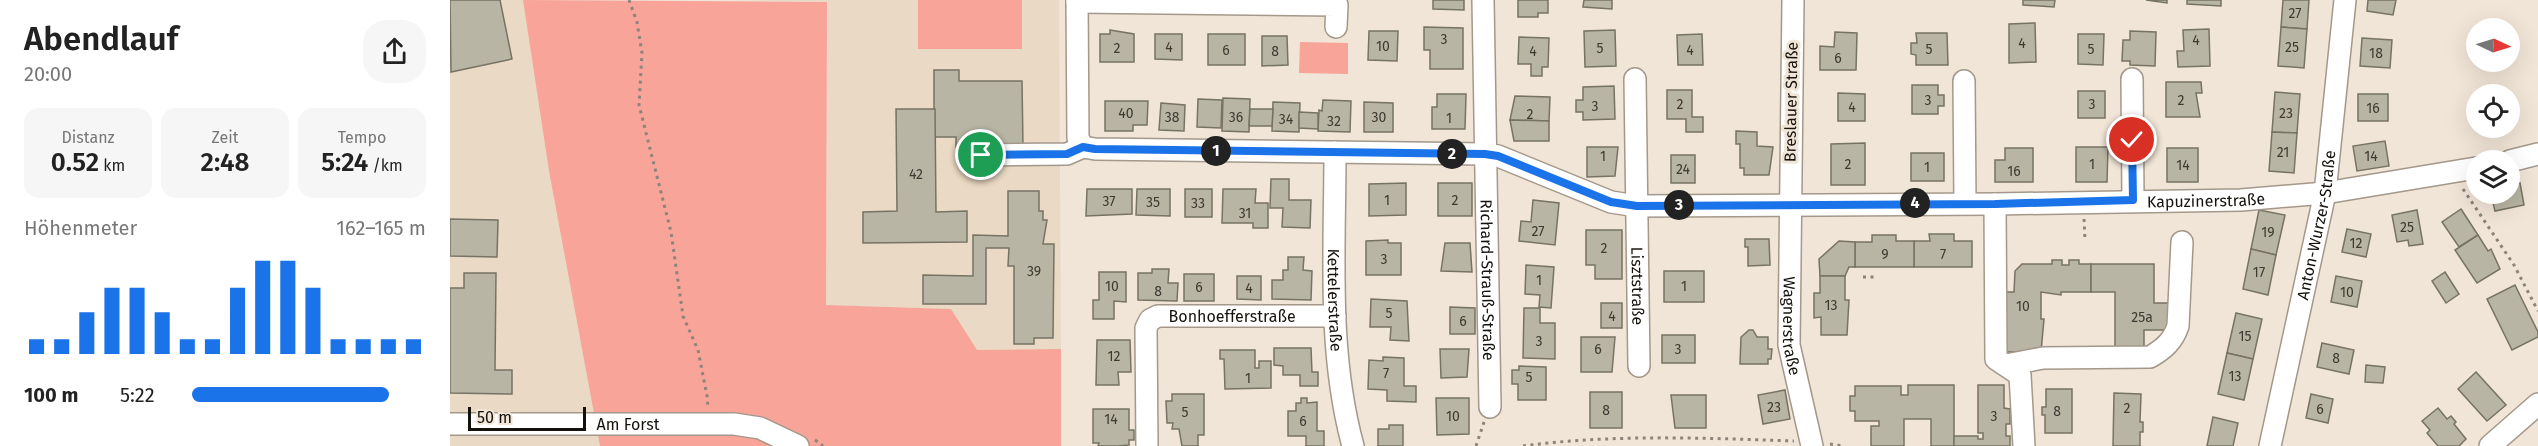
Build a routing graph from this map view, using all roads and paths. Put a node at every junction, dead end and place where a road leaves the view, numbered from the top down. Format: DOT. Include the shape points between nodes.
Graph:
graph roads {
  1 [pos="629,0"];
  2 [pos="1482,0"];
  3 [pos="1793,0"];
  4 [pos="2345,0"];
  5 [pos="1077,1"];
  6 [pos="1336,27"];
  7 [pos="1635,79"];
  8 [pos="2132,79"];
  9 [pos="1964,81"];
  10 [pos="1083,147"];
  11 [pos="1335,152"];
  12 [pos="1485,154"];
  13 [pos="2538,154"];
  14 [pos="981,155"];
  15 [pos="2520,158"];
  16 [pos="2466,170"];
  17 [pos="2452,173"];
  18 [pos="2325,193"];
  19 [pos="2133,200"];
  20 [pos="1965,203"];
  21 [pos="1790,204"];
  22 [pos="1995,204"];
  23 [pos="1637,206"];
  24 [pos="2181,242"];
  25 [pos="1863,277"];
  26 [pos="1877,277"];
  27 [pos="2538,311"];
  28 [pos="1335,316"];
  29 [pos="2006,365"];
  30 [pos="1639,366"];
  31 [pos="2538,404"];
  32 [pos="1490,407"];
  33 [pos="702,423"];
  34 [pos="450,424"];
  35 [pos="1812,444"];
  36 [pos="798,446"];
  37 [pos="1147,446"];
  38 [pos="1353,446"];
  39 [pos="1476,446"];
  40 [pos="1523,446"];
  41 [pos="2024,446"];
  42 [pos="2270,446"];
  43 [pos="2490,446"];
  1 -- 33 [label="path" via="642,53 639,105 671,232 683,316 698,350 708,400"];
  2 -- 12 [label="street, Richard-Strauß-Straße"];
  3 -- 21 [label="street, Breslauer Straße"];
  4 -- 18 [label="street, Anton-Wurzer-Straße"];
  5 -- 6 [label="street" via="1337,5"];
  5 -- 10 [label="street" via="1078,138"];
  7 -- 23 [label="street, Lisztstraße"];
  8 -- 19 [label="street"];
  9 -- 20 [label="street"];
  10 -- 11 [label="street, Kapuzinerstraße"];
  10 -- 14 [label="street, Kapuzinerstraße" via="1067,154"];
  11 -- 12 [label="street, Kapuzinerstraße"];
  11 -- 28 [label="street, Kettelerstraße"];
  12 -- 23 [label="street, Kapuzinerstraße" via="1611,202"];
  12 -- 32 [label="street, Richard-Strauß-Straße"];
  13 -- 15 [label="street"];
  16 -- 17 [label="street, Kapuzinerstraße"];
  17 -- 18 [label="street, Kapuzinerstraße"];
  17 -- 27 [label="path" via="2514,265"];
  18 -- 19 [label="street, Kapuzinerstraße" via="2241,200"];
  18 -- 42 [label="street, Anton-Wurzer-Straße"];
  19 -- 22 [label="street, Kapuzinerstraße"];
  20 -- 21 [label="street, Kapuzinerstraße"];
  20 -- 22 [label="street, Kapuzinerstraße"];
  21 -- 23 [label="street, Kapuzinerstraße"];
  21 -- 35 [label="street, Wagnerstraße" via="1790,345"];
  22 -- 29 [label="street" via="1996,359"];
  23 -- 30 [label="street, Lisztstraße"];
  24 -- 29 [label="street" via="2178,326 2163,350 2150,357 2043,358"];
  25 -- 26 [label="path"];
  28 -- 37 [label="street, Bonhoefferstraße" via="1158,316 1149,320"];
  28 -- 38 [label="street, Kettelerstraße" via="1340,395"];
  29 -- 41 [label="street" via="2020,375"];
  31 -- 43 [label="street"];
  32 -- 39 [label="path"];
  33 -- 34 [label="street, Am Forst"];
  33 -- 36 [label="street, Am Forst" via="760,428"];
  35 -- 40 [label="path" via="1685,438 1556,441"];
}
